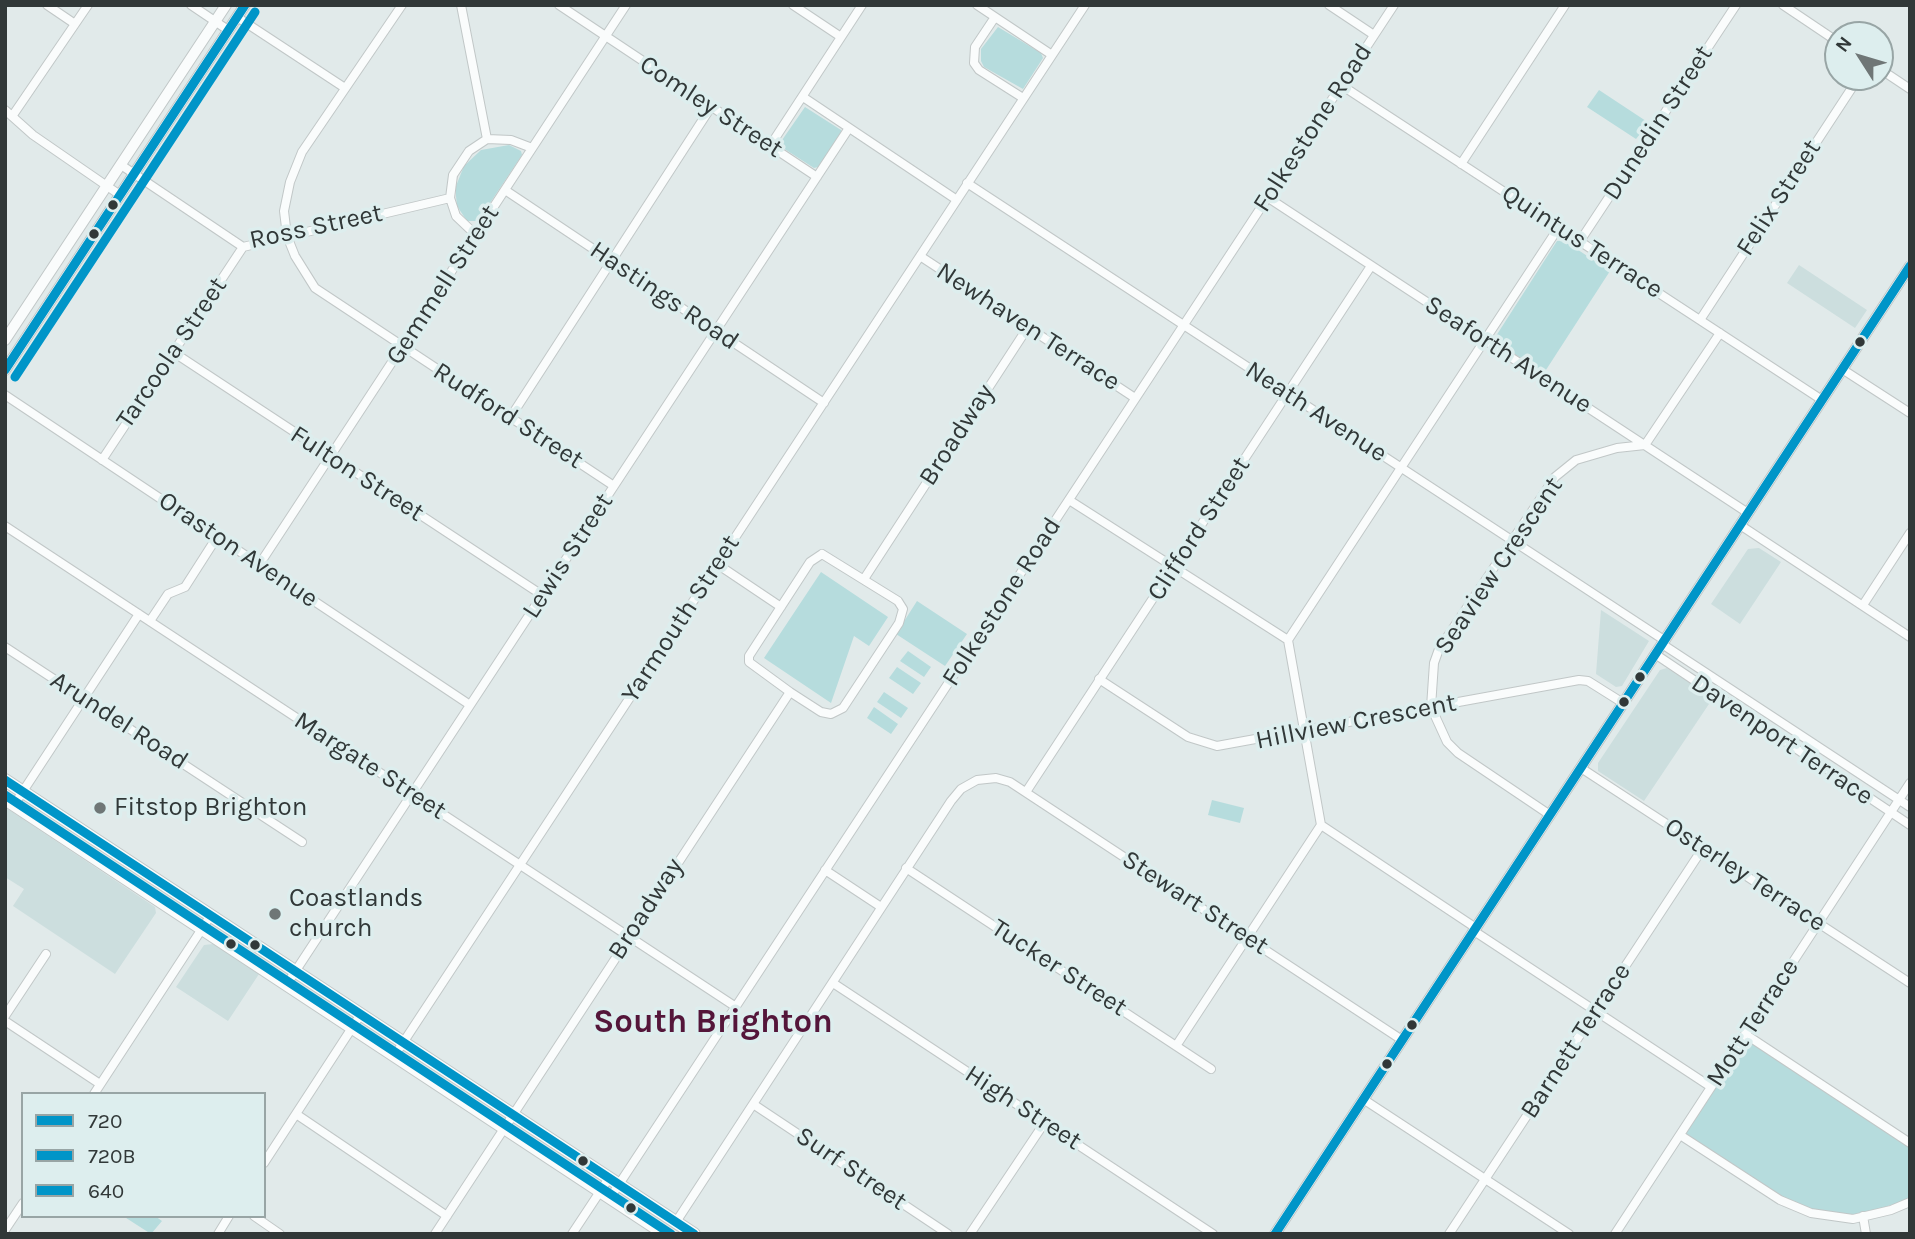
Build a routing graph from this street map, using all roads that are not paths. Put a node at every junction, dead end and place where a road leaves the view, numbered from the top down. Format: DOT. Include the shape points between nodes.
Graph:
graph roads {
  1 [pos="47,5"];
  2 [pos="88,5"];
  3 [pos="191,5"];
  4 [pos="226,5"];
  5 [pos="245,5"];
  6 [pos="402,5"];
  7 [pos="461,5"];
  8 [pos="559,5"];
  9 [pos="626,5"];
  10 [pos="793,5"];
  11 [pos="862,5"];
  12 [pos="977,5"];
  13 [pos="1085,5"];
  14 [pos="1329,5"];
  15 [pos="1394,5"];
  16 [pos="1565,5"];
  17 [pos="1736,5"];
  18 [pos="1783,5"];
  19 [pos="237,17"];
  20 [pos="995,17"];
  21 [pos="215,22"];
  22 [pos="75,24"];
  23 [pos="228,30"];
  24 [pos="1824,33"];
  25 [pos="1374,35"];
  26 [pos="606,37"];
  27 [pos="841,37"];
  28 [pos="1052,55"];
  29 [pos="1894,78"];
  30 [pos="1341,85"];
  31 [pos="345,88"];
  32 [pos="1910,89"];
  33 [pos="1849,91"];
  34 [pos="803,97"];
  35 [pos="1023,98"];
  36 [pos="711,107"];
  37 [pos="9,112"];
  38 [pos="849,128"];
  39 [pos="487,139"];
  40 [pos="770,146"];
  41 [pos="532,148"];
  42 [pos="121,164"];
  43 [pos="1461,164"];
  44 [pos="134,174"];
  45 [pos="817,177"];
  46 [pos="967,183"];
  47 [pos="106,187"];
  48 [pos="505,190"];
  49 [pos="120,195"];
  50 [pos="1267,197"];
  51 [pos="450,198"];
  52 [pos="957,200"];
  53 [pos="1559,227"];
  54 [pos="476,235"];
  55 [pos="287,236"];
  56 [pos="1580,241"];
  57 [pos="243,247"];
  58 [pos="920,256"];
  59 [pos="611,261"];
  60 [pos="1371,266"];
  61 [pos="1910,266"];
  62 [pos="1700,320"];
  63 [pos="1183,325"];
  64 [pos="1028,327"];
  65 [pos="716,331"];
  66 [pos="1720,333"];
  67 [pos="5,340"];
  68 [pos="1484,340"];
  69 [pos="402,347"];
  70 [pos="173,352"];
  71 [pos="1842,369"];
  72 [pos="5,370"];
  73 [pos="1288,394"];
  74 [pos="5,395"];
  75 [pos="1135,398"];
  76 [pos="1822,400"];
  77 [pos="824,402"];
  78 [pos="1910,413"];
  79 [pos="509,418"];
  80 [pos="1645,445"];
  81 [pos="331,456"];
  82 [pos="102,460"];
  83 [pos="1400,467"];
  84 [pos="614,486"];
  85 [pos="1069,500"];
  86 [pos="1748,513"];
  87 [pos="1740,525"];
  88 [pos="5,526"];
  89 [pos="1910,533"];
  90 [pos="217,537"];
  91 [pos="1511,540"];
  92 [pos="717,564"];
  93 [pos="259,565"];
  94 [pos="1173,568"];
  95 [pos="864,579"];
  96 [pos="542,595"];
  97 [pos="1863,605"];
  98 [pos="781,607"];
  99 [pos="139,614"];
  100 [pos="150,621"];
  101 [pos="1910,637"];
  102 [pos="1288,640"];
  103 [pos="1663,642"];
  104 [pos="5,648"];
  105 [pos="1655,654"];
  106 [pos="1099,680"];
  107 [pos="790,692"];
  108 [pos="83,698"];
  109 [pos="1623,703"];
  110 [pos="470,705"];
  111 [pos="1431,707"];
  112 [pos="1302,732"];
  113 [pos="1581,768"];
  114 [pos="5,780"];
  115 [pos="1910,783"];
  116 [pos="22,792"];
  117 [pos="1026,792"];
  118 [pos="412,794"];
  119 [pos="1898,800"];
  120 [pos="10,802"];
  121 [pos="1910,807"];
  122 [pos="1890,812"];
  123 [pos="1550,815"];
  124 [pos="1321,825"];
  125 [pos="1910,825"];
  126 [pos="302,842"];
  127 [pos="1703,848"];
  128 [pos="520,864"];
  129 [pos="906,868"];
  130 [pos="825,870"];
  131 [pos="881,907"];
  132 [pos="211,915"];
  133 [pos="1818,922"];
  134 [pos="202,929"];
  135 [pos="1475,930"];
  136 [pos="628,936"];
  137 [pos="1247,937"];
  138 [pos="46,954"];
  139 [pos="295,971"];
  140 [pos="833,983"];
  141 [pos="1910,983"];
  142 [pos="286,984"];
  143 [pos="736,1007"];
  144 [pos="1595,1012"];
  145 [pos="361,1014"];
  146 [pos="5,1016"];
  147 [pos="5,1021"];
  148 [pos="352,1028"];
  149 [pos="1745,1034"];
  150 [pos="1402,1040"];
  151 [pos="403,1042"];
  152 [pos="1176,1046"];
  153 [pos="395,1055"];
  154 [pos="1211,1069"];
  155 [pos="100,1084"];
  156 [pos="1711,1087"];
  157 [pos="95,1092"];
  158 [pos="1363,1099"];
  159 [pos="753,1104"];
  160 [pos="296,1114"];
  161 [pos="513,1114"];
  162 [pos="1045,1122"];
  163 [pos="505,1127"];
  164 [pos="1680,1135"];
  165 [pos="1910,1143"];
  166 [pos="266,1160"];
  167 [pos="1486,1178"];
  168 [pos="614,1181"];
  169 [pos="605,1195"];
  170 [pos="1910,1202"];
  171 [pos="21,1206"];
  172 [pos="447,1216"];
  173 [pos="1863,1216"];
  174 [pos="228,1218"];
  175 [pos="257,1218"];
  176 [pos="676,1222"];
  177 [pos="5,1230"];
  178 [pos="218,1234"];
  179 [pos="280,1234"];
  180 [pos="435,1234"];
  181 [pos="572,1234"];
  182 [pos="665,1234"];
  183 [pos="694,1234"];
  184 [pos="948,1234"];
  185 [pos="971,1234"];
  186 [pos="1213,1234"];
  187 [pos="1275,1234"];
  188 [pos="1449,1234"];
  189 [pos="1569,1234"];
  190 [pos="1615,1234"];
  191 [pos="1866,1234"];
  1 -- 22 [label="street"];
  2 -- 22 [label="street"];
  3 -- 21 [label="street"];
  4 -- 21 [label="main road"];
  5 -- 19 [label="main road"];
  6 -- 31 [label="street"];
  7 -- 39 [label="street"];
  8 -- 26 [label="street, Comley Street"];
  9 -- 26 [label="street, Gemmell Street"];
  10 -- 27 [label="street"];
  11 -- 27 [label="street"];
  12 -- 20 [label="street"];
  13 -- 28 [label="street, Yarmouth Street"];
  14 -- 25 [label="street"];
  15 -- 25 [label="street, Folkestone Road"];
  16 -- 43 [label="street"];
  17 -- 56 [label="street, Dunedin Street"];
  18 -- 24 [label="street"];
  19 -- 23 [label="main road"];
  19 -- 31 [label="street"];
  20 -- 28 [label="street"];
  20 -- 35 [label="street" via="975,47 974,63"];
  21 -- 23 [label="street"];
  21 -- 42 [label="main road"];
  22 -- 37 [label="street"];
  23 -- 44 [label="main road"];
  25 -- 30 [label="street, Folkestone Road"];
  26 -- 36 [label="street, Comley Street"];
  26 -- 41 [label="street, Gemmell Street"];
  27 -- 34 [label="street"];
  28 -- 35 [label="street, Yarmouth Street"];
  29 -- 32 [label="street"];
  30 -- 43 [label="street, Quintus Terrace"];
  30 -- 50 [label="street, Folkestone Road"];
  31 -- 55 [label="street" via="302,152 289,182 284,211"];
  33 -- 62 [label="street, Felix Street"];
  34 -- 38 [label="street"];
  34 -- 40 [label="street"];
  35 -- 46 [label="street, Yarmouth Street"];
  36 -- 40 [label="street, Comley Street"];
  36 -- 59 [label="street"];
  37 -- 47 [label="street" via="33,135"];
  38 -- 45 [label="street, Lewis Street"];
  38 -- 52 [label="street"];
  39 -- 41 [label="street" via="511,140"];
  39 -- 51 [label="street" via="469,151 453,175"];
  40 -- 45 [label="street, Comley Street"];
  41 -- 48 [label="street, Gemmell Street"];
  42 -- 44 [label="street, Ross Street"];
  42 -- 47 [label="main road"];
  43 -- 53 [label="street, Quintus Terrace"];
  44 -- 49 [label="main road"];
  44 -- 57 [label="street, Ross Street"];
  45 -- 65 [label="street, Lewis Street"];
  46 -- 52 [label="street, Yarmouth Street"];
  46 -- 63 [label="street, Neath Avenue"];
  47 -- 49 [label="street"];
  47 -- 67 [label="main road"];
  48 -- 54 [label="street, Gemmell Street"];
  48 -- 59 [label="street, Hastings Road"];
  49 -- 72 [label="main road"];
  50 -- 60 [label="street, Seaforth Avenue"];
  50 -- 63 [label="street, Folkestone Road"];
  51 -- 54 [label="street" via="456,216"];
  51 -- 55 [label="street, Ross Street"];
  52 -- 58 [label="street, Yarmouth Street"];
  53 -- 56 [label="street, Quintus Terrace"];
  53 -- 68 [label="street"];
  54 -- 69 [label="street, Gemmell Street"];
  55 -- 57 [label="street, Ross Street"];
  55 -- 69 [label="street, Rudford Street" via="315,289"];
  56 -- 62 [label="street, Quintus Terrace"];
  57 -- 70 [label="street, Tarcoola Street"];
  58 -- 64 [label="street, Newhaven Terrace"];
  58 -- 77 [label="street, Yarmouth Street"];
  59 -- 65 [label="street, Hastings Road"];
  59 -- 79 [label="street"];
  60 -- 68 [label="street, Seaforth Avenue"];
  60 -- 73 [label="street, Clifford Street"];
  61 -- 71 [label="main road"];
  62 -- 66 [label="street, Quintus Terrace"];
  63 -- 73 [label="street, Neath Avenue"];
  63 -- 75 [label="street, Folkestone Road"];
  64 -- 75 [label="street, Newhaven Terrace"];
  64 -- 95 [label="street, Broadway"];
  65 -- 77 [label="street, Hastings Road"];
  65 -- 84 [label="street, Lewis Street"];
  66 -- 76 [label="street, Quintus Terrace"];
  66 -- 80 [label="street"];
  68 -- 80 [label="street, Seaforth Avenue"];
  68 -- 83 [label="street"];
  69 -- 79 [label="street, Rudford Street"];
  69 -- 81 [label="street, Gemmell Street"];
  70 -- 81 [label="street, Fulton Street"];
  70 -- 82 [label="street, Tarcoola Street"];
  71 -- 76 [label="main road"];
  71 -- 78 [label="street"];
  73 -- 83 [label="street, Neath Avenue"];
  73 -- 94 [label="street, Clifford Street"];
  74 -- 82 [label="street, Oraston Avenue"];
  75 -- 85 [label="street, Folkestone Road"];
  76 -- 86 [label="main road"];
  77 -- 92 [label="street, Yarmouth Street"];
  79 -- 84 [label="street, Rudford Street"];
  80 -- 86 [label="street, Seaforth Avenue"];
  80 -- 91 [label="street, Seaview Crescent" via="1617,448 1570,463 1550,483"];
  81 -- 93 [label="street, Gemmell Street"];
  81 -- 96 [label="street, Fulton Street"];
  82 -- 90 [label="street, Oraston Avenue"];
  83 -- 91 [label="street, Neath Avenue"];
  83 -- 102 [label="street"];
  84 -- 96 [label="street, Lewis Street"];
  85 -- 94 [label="street"];
  85 -- 130 [label="street, Folkestone Road"];
  86 -- 87 [label="main road"];
  87 -- 97 [label="street"];
  87 -- 103 [label="main road"];
  88 -- 99 [label="street, Margate Street"];
  89 -- 97 [label="street"];
  90 -- 93 [label="street, Oraston Avenue"];
  90 -- 100 [label="street" via="185,587 167,594"];
  91 -- 103 [label="street, Neath Avenue"];
  91 -- 111 [label="street, Seaview Crescent" via="1439,649 1430,684"];
  92 -- 98 [label="street"];
  92 -- 128 [label="street, Yarmouth Street"];
  93 -- 110 [label="street, Oraston Avenue"];
  94 -- 102 [label="street"];
  94 -- 106 [label="street, Clifford Street"];
  95 -- 98 [label="street" via="822,554 810,562"];
  95 -- 107 [label="street" via="898,601 902,616 844,708 827,714"];
  96 -- 110 [label="street, Lewis Street"];
  97 -- 101 [label="street"];
  98 -- 107 [label="street" via="749,662"];
  99 -- 100 [label="street, Margate Street"];
  99 -- 108 [label="street"];
  100 -- 118 [label="street, Margate Street"];
  102 -- 112 [label="street"];
  103 -- 105 [label="main road"];
  103 -- 119 [label="street, Davenport Terrace"];
  104 -- 108 [label="street, Arundel Road"];
  105 -- 109 [label="main road"];
  105 -- 122 [label="street, Davenport Terrace"];
  106 -- 112 [label="street, Hillview Crescent" via="1188,737 1208,744 1237,745"];
  106 -- 117 [label="street, Clifford Street"];
  107 -- 136 [label="street, Broadway"];
  108 -- 116 [label="street"];
  108 -- 126 [label="street, Arundel Road"];
  109 -- 111 [label="street, Hillview Crescent" via="1584,680"];
  109 -- 113 [label="main road"];
  110 -- 118 [label="street, Lewis Street"];
  111 -- 112 [label="street, Hillview Crescent"];
  111 -- 123 [label="street" via="1452,747"];
  112 -- 124 [label="street"];
  113 -- 123 [label="main road"];
  113 -- 127 [label="street, Osterley Terrace"];
  114 -- 116 [label="main road"];
  115 -- 119 [label="street, Mott Terrace"];
  116 -- 120 [label="street"];
  116 -- 132 [label="main road"];
  117 -- 129 [label="street, Stewart Street" via="1010,782 983,779 970,783 956,794"];
  117 -- 137 [label="street, Stewart Street"];
  118 -- 128 [label="street, Margate Street"];
  118 -- 139 [label="street, Lewis Street"];
  119 -- 121 [label="street, Davenport Terrace"];
  119 -- 122 [label="street, Mott Terrace"];
  120 -- 134 [label="main road"];
  122 -- 125 [label="street, Davenport Terrace"];
  122 -- 133 [label="street, Mott Terrace"];
  123 -- 135 [label="main road"];
  124 -- 135 [label="street"];
  124 -- 137 [label="street"];
  127 -- 133 [label="street, Osterley Terrace"];
  127 -- 144 [label="street, Barnett Terrace"];
  128 -- 136 [label="street, Margate Street"];
  128 -- 151 [label="street, Yarmouth Street"];
  129 -- 131 [label="street"];
  129 -- 152 [label="street, Tucker Street"];
  130 -- 131 [label="street"];
  130 -- 143 [label="street, Folkestone Road"];
  131 -- 140 [label="street"];
  132 -- 134 [label="street"];
  132 -- 139 [label="main road"];
  133 -- 141 [label="street, Osterley Terrace"];
  133 -- 149 [label="street, Mott Terrace"];
  134 -- 142 [label="main road"];
  134 -- 155 [label="street"];
  135 -- 144 [label="street"];
  135 -- 150 [label="main road"];
  136 -- 143 [label="street, Margate Street"];
  136 -- 161 [label="street, Broadway"];
  137 -- 150 [label="street, Stewart Street"];
  137 -- 152 [label="street"];
  138 -- 146 [label="street"];
  139 -- 142 [label="street, Lewis Street"];
  139 -- 145 [label="main road"];
  140 -- 159 [label="street"];
  140 -- 162 [label="street, High Street"];
  142 -- 148 [label="main road"];
  143 -- 168 [label="street, Folkestone Road"];
  144 -- 156 [label="street"];
  144 -- 167 [label="street, Barnett Terrace"];
  145 -- 148 [label="street"];
  145 -- 151 [label="main road"];
  147 -- 155 [label="street"];
  148 -- 153 [label="main road"];
  148 -- 160 [label="street"];
  149 -- 156 [label="street, Mott Terrace"];
  149 -- 165 [label="street"];
  150 -- 158 [label="main road"];
  151 -- 153 [label="street, Yarmouth Street"];
  151 -- 161 [label="main road"];
  152 -- 154 [label="street, Tucker Street"];
  153 -- 163 [label="main road"];
  155 -- 157 [label="street"];
  156 -- 164 [label="street, Mott Terrace"];
  158 -- 167 [label="street"];
  158 -- 187 [label="main road"];
  159 -- 176 [label="street"];
  159 -- 184 [label="street, Surf Street"];
  160 -- 166 [label="street"];
  160 -- 172 [label="street"];
  161 -- 163 [label="street, Broadway"];
  161 -- 168 [label="main road"];
  162 -- 185 [label="street"];
  162 -- 186 [label="street, High Street"];
  163 -- 169 [label="main road"];
  163 -- 172 [label="street, Broadway"];
  164 -- 173 [label="street" via="1780,1200 1811,1213"];
  164 -- 190 [label="street, Mott Terrace"];
  167 -- 188 [label="street, Barnett Terrace"];
  167 -- 189 [label="street"];
  168 -- 169 [label="street, Folkestone Road"];
  168 -- 176 [label="main road"];
  169 -- 181 [label="street, Folkestone Road"];
  169 -- 182 [label="main road"];
  170 -- 173 [label="street"];
  171 -- 177 [label="street"];
  172 -- 180 [label="street, Broadway"];
  173 -- 191 [label="street"];
  174 -- 178 [label="street"];
  175 -- 179 [label="street"];
  176 -- 183 [label="main road"];
}
